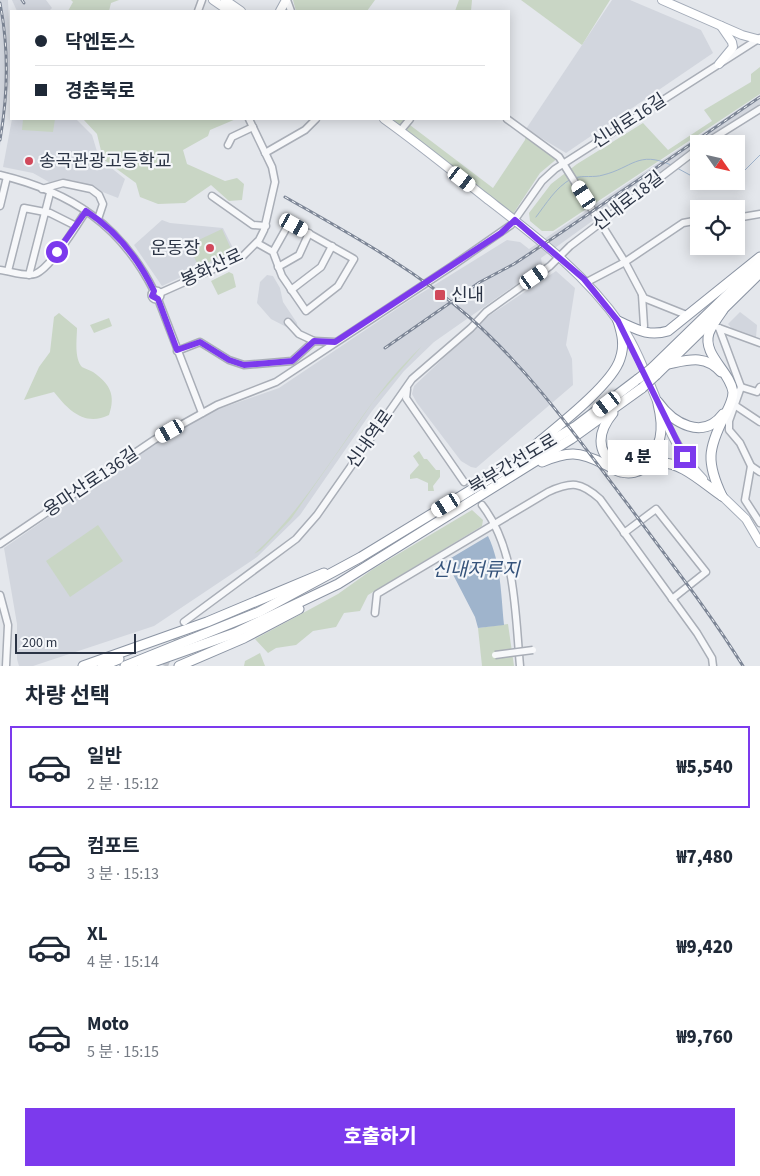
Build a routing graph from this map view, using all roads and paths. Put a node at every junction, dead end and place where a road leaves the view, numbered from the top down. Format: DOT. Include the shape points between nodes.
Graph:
graph roads {
  1 [pos="213,0"];
  2 [pos="226,0"];
  3 [pos="662,0"];
  4 [pos="228,10"];
  5 [pos="240,10"];
  6 [pos="720,25"];
  7 [pos="759,39"];
  8 [pos="719,64"];
  9 [pos="760,109"];
  10 [pos="250,120"];
  11 [pos="315,120"];
  12 [pos="385,120"];
  13 [pos="409,120"];
  14 [pos="508,120"];
  15 [pos="253,127"];
  16 [pos="400,130"];
  17 [pos="718,135"];
  18 [pos="228,145"];
  19 [pos="266,153"];
  20 [pos="690,154"];
  21 [pos="563,163"];
  22 [pos="0,175"];
  23 [pos="7,177"];
  24 [pos="42,189"];
  25 [pos="50,192"];
  26 [pos="212,196"];
  27 [pos="0,206"];
  28 [pos="86,211"];
  29 [pos="45,212"];
  30 [pos="760,214"];
  31 [pos="745,216"];
  32 [pos="98,219"];
  33 [pos="515,220"];
  34 [pos="690,222"];
  35 [pos="602,223"];
  36 [pos="76,226"];
  37 [pos="266,226"];
  38 [pos="309,233"];
  39 [pos="257,243"];
  40 [pos="332,246"];
  41 [pos="272,252"];
  42 [pos="559,256"];
  43 [pos="760,257"];
  44 [pos="625,262"];
  45 [pos="760,263"];
  46 [pos="278,268"];
  47 [pos="0,270"];
  48 [pos="8,271"];
  49 [pos="760,273"];
  50 [pos="29,274"];
  51 [pos="587,282"];
  52 [pos="291,290"];
  53 [pos="158,294"];
  54 [pos="642,294"];
  55 [pos="723,310"];
  56 [pos="684,314"];
  57 [pos="618,321"];
  58 [pos="288,322"];
  59 [pos="644,326"];
  60 [pos="314,341"];
  61 [pos="335,342"];
  62 [pos="760,343"];
  63 [pos="177,350"];
  64 [pos="668,364"];
  65 [pos="647,378"];
  66 [pos="412,379"];
  67 [pos="741,387"];
  68 [pos="759,390"];
  69 [pos="623,402"];
  70 [pos="658,402"];
  71 [pos="736,406"];
  72 [pos="202,413"];
  73 [pos="760,422"];
  74 [pos="752,466"];
  75 [pos="514,470"];
  76 [pos="760,472"];
  77 [pos="464,482"];
  78 [pos="722,496"];
  79 [pos="482,505"];
  80 [pos="495,522"];
  81 [pos="760,523"];
  82 [pos="624,533"];
  83 [pos="760,543"];
  84 [pos="0,544"];
  85 [pos="361,558"];
  86 [pos="338,584"];
  87 [pos="0,595"];
  88 [pos="672,599"];
  89 [pos="259,612"];
  90 [pos="375,613"];
  91 [pos="184,622"];
  92 [pos="533,650"];
  93 [pos="495,655"];
  94 [pos="157,661"];
  95 [pos="6,666"];
  96 [pos="83,666"];
  97 [pos="102,666"];
  98 [pos="125,666"];
  99 [pos="142,666"];
  100 [pos="148,666"];
  101 [pos="179,666"];
  102 [pos="520,666"];
  103 [pos="713,666"];
  1 -- 4 [label="main road"];
  2 -- 5 [label="main road"];
  3 -- 6 [label="main road"];
  6 -- 7 [label="main road"];
  6 -- 8 [label="main road" via="732,40 732,46"];
  7 -- 8 [label="street, 신내로16길"];
  8 -- 21 [label="street, 신내로16길"];
  9 -- 17 [label="street"];
  10 -- 15 [label="street, 봉화산로"];
  11 -- 19 [label="street" via="304,131"];
  12 -- 16 [label="main road"];
  13 -- 16 [label="street"];
  14 -- 21 [label="street"];
  15 -- 18 [label="street" via="230,138"];
  15 -- 19 [label="street, 봉화산로"];
  16 -- 33 [label="main road"];
  19 -- 37 [label="street, 봉화산로" via="275,182"];
  20 -- 35 [label="street, 신내로18길"];
  21 -- 33 [label="street, 신내로16길" via="545,177"];
  21 -- 35 [label="street"];
  22 -- 23 [label="street"];
  23 -- 24 [label="street"];
  23 -- 27 [label="street"];
  24 -- 25 [label="street"];
  24 -- 32 [label="street" via="63,183 91,189 102,204"];
  25 -- 28 [label="street"];
  25 -- 29 [label="street"];
  26 -- 37 [label="street" via="253,225"];
  28 -- 32 [label="street"];
  28 -- 36 [label="street"];
  29 -- 36 [label="street"];
  29 -- 48 [label="street" via="22,209"];
  29 -- 50 [label="street"];
  30 -- 31 [label="street"];
  32 -- 53 [label="street" via="134,255"];
  33 -- 42 [label="main road"];
  33 -- 61 [label="street, 용마산로136길" via="480,247"];
  34 -- 44 [label="street" via="683,223"];
  35 -- 42 [label="street, 신내로18길"];
  35 -- 44 [label="street"];
  36 -- 50 [label="street" via="43,268"];
  37 -- 39 [label="street, 봉화산로"];
  38 -- 40 [label="street"];
  38 -- 41 [label="street" via="294,225 289,226"];
  38 -- 46 [label="street" via="299,255"];
  39 -- 41 [label="street"];
  39 -- 53 [label="street, 봉화산로" via="243,256"];
  40 -- 52 [label="street" via="321,267"];
  40 -- 52 [label="street" via="354,259 338,286 306,311"];
  41 -- 46 [label="street"];
  42 -- 51 [label="main road"];
  42 -- 66 [label="street, 신내역로" via="486,312"];
  43 -- 57 [label="highway" via="668,330 658,334 643,333"];
  44 -- 51 [label="street"];
  44 -- 54 [label="street"];
  45 -- 65 [label="highway, 북부간선도로"];
  46 -- 52 [label="street"];
  47 -- 48 [label="street"];
  48 -- 50 [label="street"];
  49 -- 55 [label="highway, 북부간선도로"];
  51 -- 57 [label="main road"];
  53 -- 63 [label="street"];
  54 -- 56 [label="street" via="644,298"];
  54 -- 59 [label="street"];
  55 -- 64 [label="highway, 북부간선도로"];
  55 -- 78 [label="highway" via="708,342 732,390 730,405 713,442 710,458 710,469"];
  57 -- 65 [label="main road"];
  57 -- 75 [label="highway" via="623,349 610,376"];
  58 -- 60 [label="street" via="299,334"];
  60 -- 61 [label="street"];
  60 -- 63 [label="street" via="292,361 270,365 237,363 200,342"];
  61 -- 72 [label="street, 용마산로136길" via="276,382"];
  62 -- 67 [label="street" via="719,328"];
  63 -- 72 [label="street"];
  64 -- 65 [label="highway, 북부간선도로"];
  64 -- 70 [label="highway" via="694,359 711,364 726,382 728,403 717,421 694,428 672,418"];
  65 -- 69 [label="highway, 북부간선도로"];
  65 -- 70 [label="main road"];
  65 -- 75 [label="highway, 북부간선도로"];
  66 -- 77 [label="street" via="406,398"];
  66 -- 91 [label="street, 신내역로" via="300,535"];
  67 -- 68 [label="street"];
  67 -- 71 [label="street"];
  69 -- 70 [label="highway" via="606,422 600,439 606,456 614,465 626,468 642,465 658,448 661,425"];
  69 -- 75 [label="highway, 북부간선도로"];
  70 -- 78 [label="main road" via="685,457"];
  71 -- 73 [label="street"];
  71 -- 74 [label="street" via="729,430"];
  72 -- 84 [label="street, 용마산로136길" via="113,466"];
  74 -- 76 [label="street"];
  74 -- 81 [label="street" via="745,500"];
  75 -- 78 [label="highway" via="565,454 583,454 620,472 641,472 650,466 667,463"];
  75 -- 85 [label="highway, 북부간선도로"];
  75 -- 86 [label="highway, 북부간선도로"];
  78 -- 83 [label="main road" via="746,519"];
  79 -- 80 [label="street"];
  80 -- 82 [label="street" via="548,492 569,484 582,485 600,500"];
  80 -- 90 [label="street" via="377,594"];
  80 -- 102 [label="street" via="508,565"];
  82 -- 88 [label="street"];
  82 -- 88 [label="street" via="656,509 706,572"];
  85 -- 89 [label="highway, 북부간선도로"];
  85 -- 96 [label="highway" via="207,622"];
  86 -- 94 [label="highway, 북부간선도로" via="235,633"];
  86 -- 101 [label="highway" via="284,618"];
  87 -- 95 [label="street" via="8,625"];
  88 -- 103 [label="street" via="712,658"];
  89 -- 97 [label="highway" via="142,649"];
  89 -- 98 [label="highway, 북부간선도로"];
  92 -- 93 [label="street, bridge"];
  94 -- 99 [label="highway, 북부간선도로"];
  94 -- 100 [label="highway"];
}
